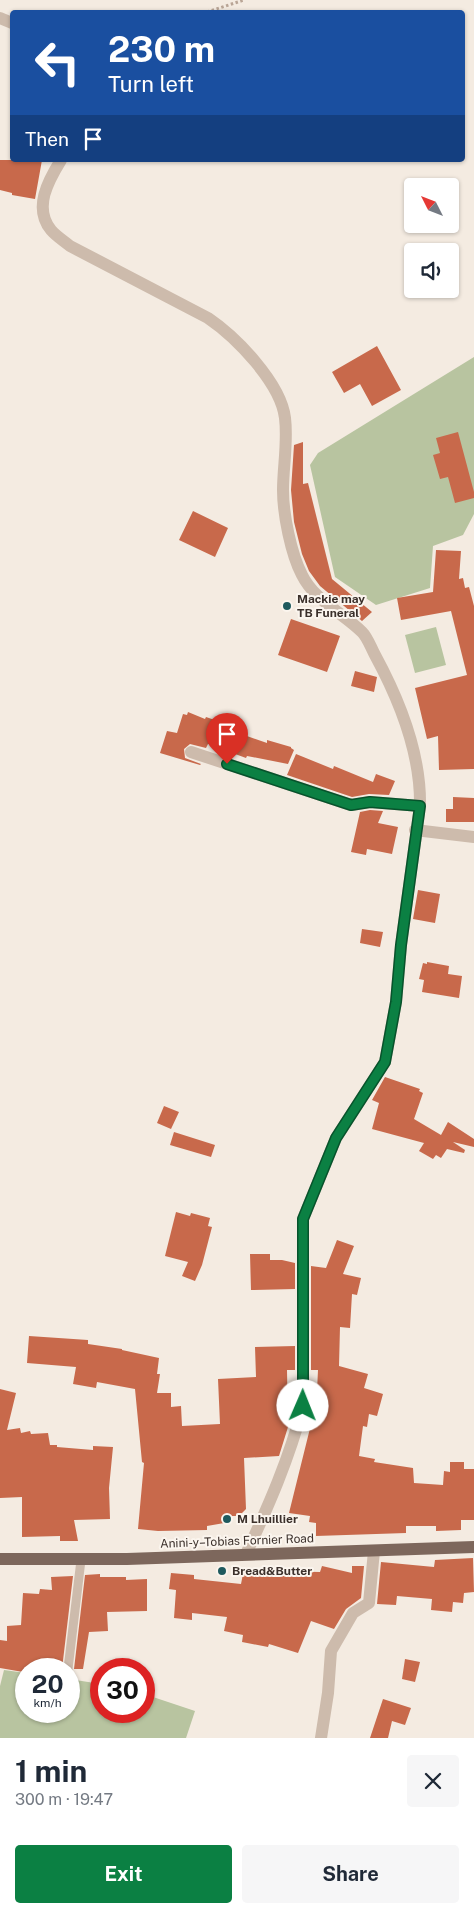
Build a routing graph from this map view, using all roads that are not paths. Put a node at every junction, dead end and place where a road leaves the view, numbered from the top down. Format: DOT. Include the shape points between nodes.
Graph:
graph roads {
  1 [pos="60,162"];
  2 [pos="191,752"];
  3 [pos="420,806"];
  4 [pos="415,830"];
  5 [pos="474,837"];
  6 [pos="474,1547"];
  7 [pos="374,1551"];
  8 [pos="246,1554"];
  9 [pos="0,1560"];
  10 [pos="82,1560"];
  11 [pos="69,1658"];
  12 [pos="321,1738"];
  1 -- 3 [label="street" via="43,197 43,215 51,230 70,246 220,326 251,356 273,387 285,419 283,493 291,548 302,576 317,595 364,634 380,663 403,716 415,755"];
  2 -- 3 [label="street" via="351,805 370,802"];
  3 -- 4 [label="street"];
  4 -- 5 [label="street"];
  4 -- 8 [label="street" via="396,1002 385,1062 336,1138 303,1219 303,1406 277,1488"];
  6 -- 7 [label="main road, Anini-y–Tobias Fornier Road"];
  7 -- 8 [label="main road, Anini-y–Tobias Fornier Road"];
  7 -- 12 [label="street" via="369,1603 353,1614 331,1651"];
  8 -- 10 [label="main road, Anini-y–Tobias Fornier Road"];
  9 -- 10 [label="main road, Anini-y–Tobias Fornier Road"];
  10 -- 11 [label="lane"];
}
